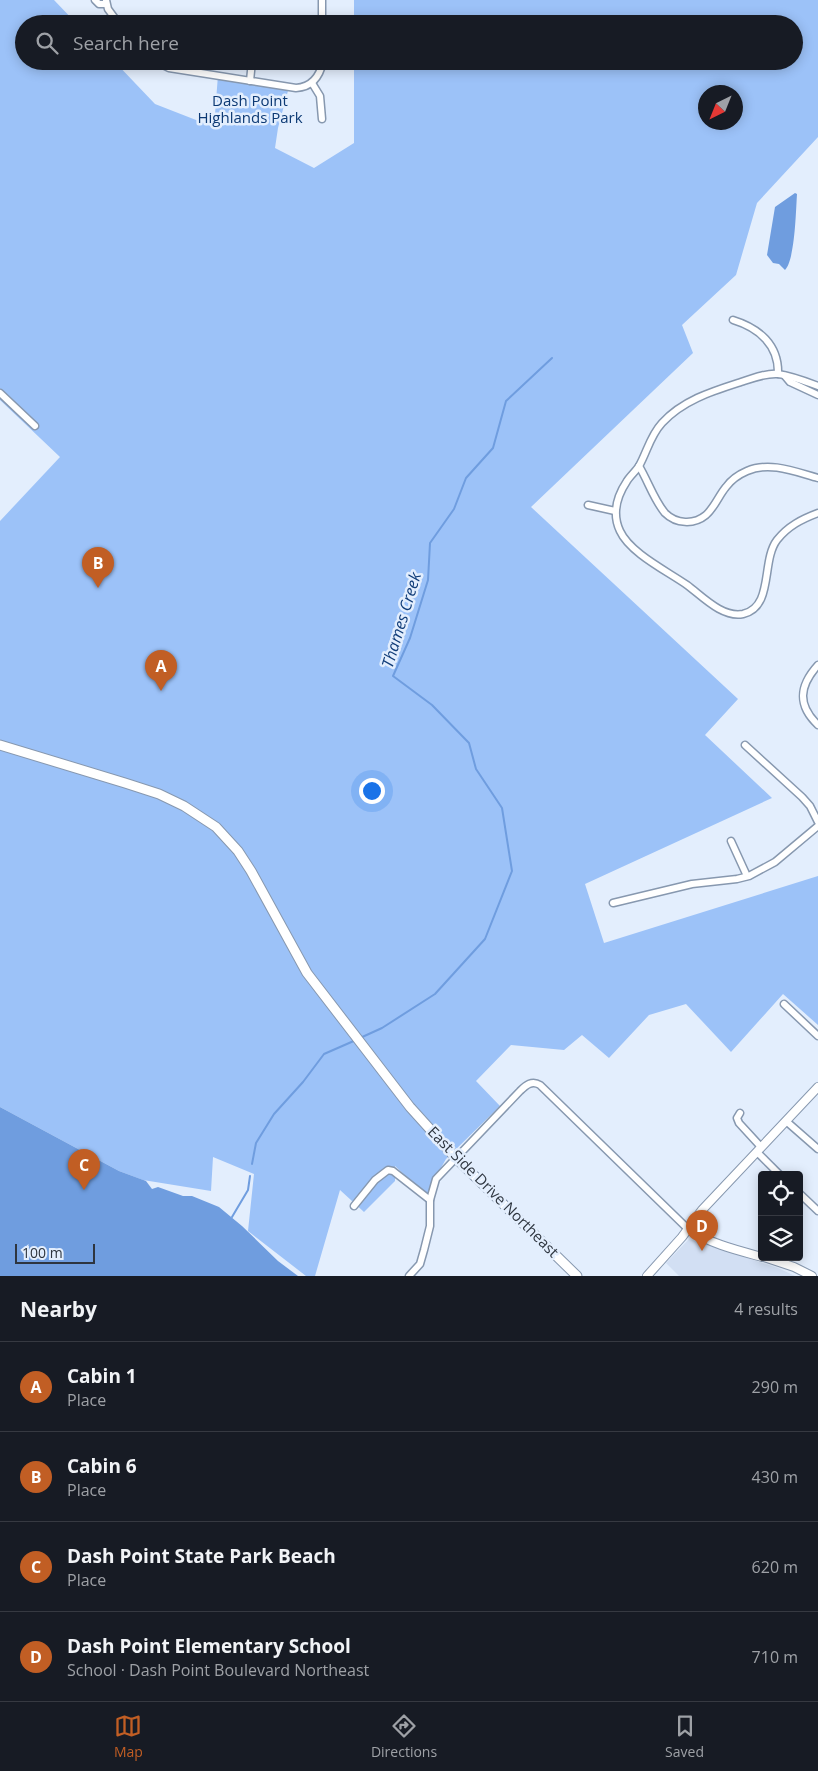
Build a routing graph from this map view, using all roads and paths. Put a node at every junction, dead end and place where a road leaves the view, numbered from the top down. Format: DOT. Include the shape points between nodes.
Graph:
graph roads {
  1 [pos="95,0"];
  2 [pos="322,0"];
  3 [pos="106,2"];
  4 [pos="114,15"];
  5 [pos="322,15"];
  6 [pos="181,70"];
  7 [pos="251,70"];
  8 [pos="320,70"];
  9 [pos="250,81"];
  10 [pos="312,83"];
  11 [pos="322,119"];
  12 [pos="734,320"];
  13 [pos="778,374"];
  14 [pos="785,376"];
  15 [pos="818,386"];
  16 [pos="0,393"];
  17 [pos="818,395"];
  18 [pos="35,426"];
  19 [pos="639,466"];
  20 [pos="818,478"];
  21 [pos="588,505"];
  22 [pos="615,511"];
  23 [pos="818,513"];
  24 [pos="818,665"];
  25 [pos="818,725"];
  26 [pos="0,745"];
  27 [pos="745,745"];
  28 [pos="818,824"];
  29 [pos="731,841"];
  30 [pos="747,876"];
  31 [pos="613,903"];
  32 [pos="784,1004"];
  33 [pos="818,1036"];
  34 [pos="818,1087"];
  35 [pos="740,1113"];
  36 [pos="786,1121"];
  37 [pos="818,1149"];
  38 [pos="759,1150"];
  39 [pos="456,1158"];
  40 [pos="777,1171"];
  41 [pos="803,1197"];
  42 [pos="430,1200"];
  43 [pos="354,1206"];
  44 [pos="818,1211"];
  45 [pos="688,1229"];
  46 [pos="758,1256"];
  47 [pos="775,1261"];
  48 [pos="420,1264"];
  49 [pos="409,1276"];
  50 [pos="416,1276"];
  51 [pos="577,1276"];
  52 [pos="647,1276"];
  53 [pos="812,1276"];
  1 -- 3 [label="street" via="99,4"];
  2 -- 5 [label="street"];
  3 -- 4 [label="street"];
  6 -- 9 [label="street"];
  7 -- 9 [label="street"];
  8 -- 10 [label="street"];
  9 -- 10 [label="street" via="296,88"];
  10 -- 11 [label="street" via="320,96"];
  12 -- 13 [label="street" via="754,329 769,341 777,360"];
  13 -- 14 [label="street"];
  13 -- 19 [label="street" via="755,377 716,390 679,408 656,429"];
  14 -- 15 [label="street"];
  14 -- 17 [label="street" via="790,382"];
  16 -- 18 [label="street"];
  19 -- 20 [label="street" via="664,511 685,522 707,514 726,486 752,469 781,468"];
  19 -- 22 [label="street" via="624,486"];
  21 -- 22 [label="street"];
  22 -- 23 [label="street" via="621,532 632,547 712,604 738,614 754,608 762,599 769,557 778,539 799,521"];
  24 -- 25 [label="street" via="807,679 803,691 808,714"];
  26 -- 39 [label="main road, East Side Drive Northeast" via="159,794 216,827 251,871 306,973 410,1107"];
  27 -- 28 [label="street" via="802,797"];
  28 -- 30 [label="street" via="775,862"];
  29 -- 30 [label="street"];
  30 -- 31 [label="street" via="692,884"];
  32 -- 33 [label="street"];
  34 -- 36 [label="street"];
  35 -- 38 [label="street" via="739,1123"];
  36 -- 37 [label="street"];
  36 -- 38 [label="street"];
  38 -- 40 [label="street"];
  38 -- 45 [label="street"];
  39 -- 42 [label="street" via="436,1179"];
  39 -- 45 [label="street" via="523,1089 535,1083"];
  39 -- 51 [label="main road, East Side Drive Northeast"];
  41 -- 44 [label="street"];
  42 -- 43 [label="street" via="388,1170 374,1180"];
  42 -- 48 [label="street" via="430,1226"];
  45 -- 46 [label="street" via="721,1246"];
  45 -- 52 [label="street"];
  47 -- 53 [label="street"];
  48 -- 49 [label="street"];
  48 -- 50 [label="street"];
}
